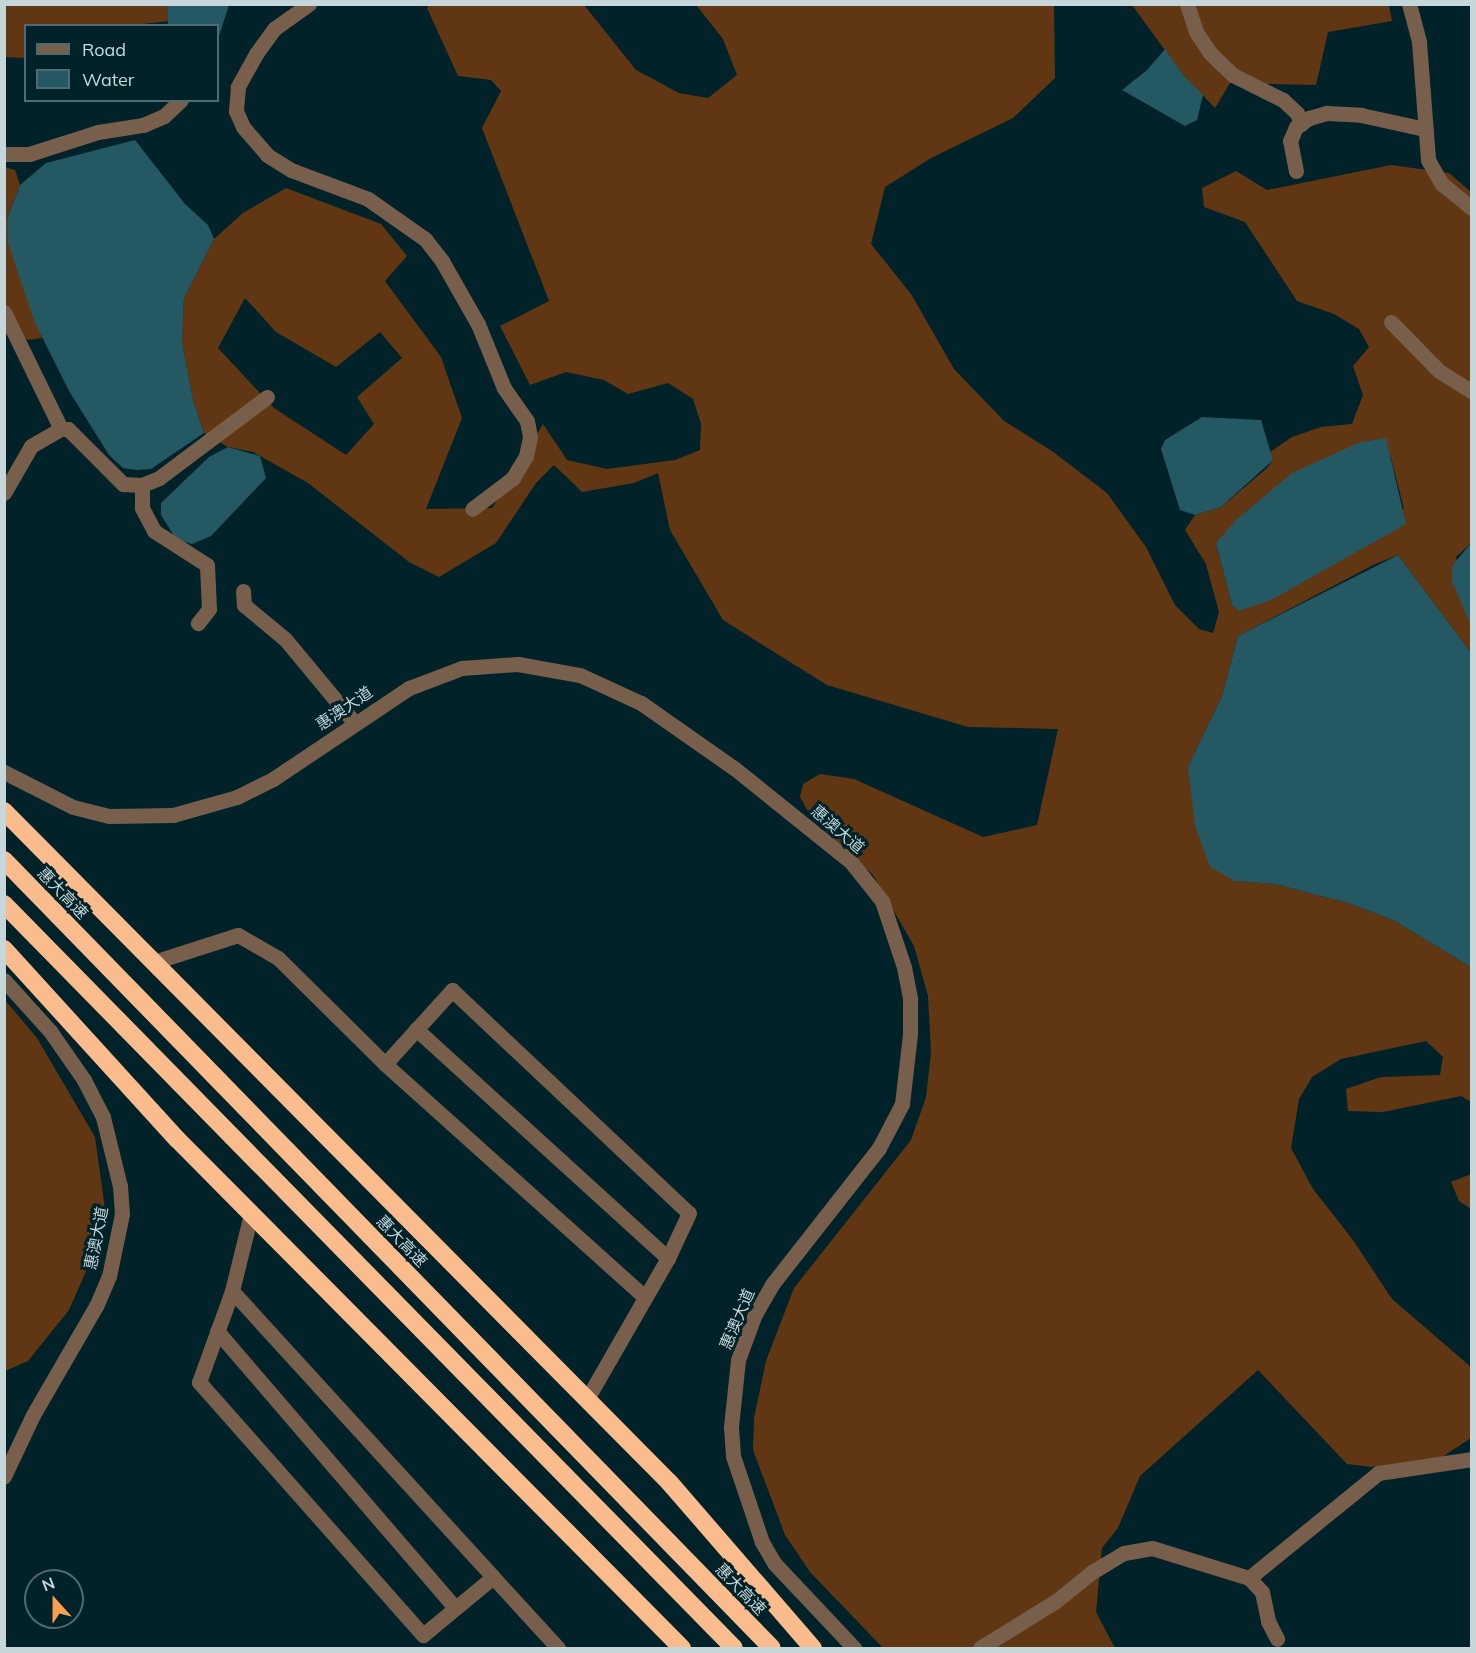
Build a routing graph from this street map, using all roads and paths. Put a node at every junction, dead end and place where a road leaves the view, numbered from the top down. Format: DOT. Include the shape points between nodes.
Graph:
graph roads {
  1 [pos="309,4"];
  2 [pos="1187,4"];
  3 [pos="1409,4"];
  4 [pos="179,102"];
  5 [pos="1301,124"];
  6 [pos="1425,129"];
  7 [pos="4,154"];
  8 [pos="1296,171"];
  9 [pos="1472,208"];
  10 [pos="4,312"];
  11 [pos="1391,322"];
  12 [pos="1472,392"];
  13 [pos="267,397"];
  14 [pos="61,429"];
  15 [pos="142,485"];
  16 [pos="4,493"];
  17 [pos="472,509"];
  18 [pos="243,591"];
  19 [pos="198,623"];
  20 [pos="354,722"];
  21 [pos="4,772"];
  22 [pos="4,811"];
  23 [pos="4,860"];
  24 [pos="4,904"];
  25 [pos="4,950"];
  26 [pos="157,961"];
  27 [pos="4,980"];
  28 [pos="416,1029"];
  29 [pos="385,1064"];
  30 [pos="250,1214"];
  31 [pos="668,1258"];
  32 [pos="232,1291"];
  33 [pos="645,1297"];
  34 [pos="217,1331"];
  35 [pos="587,1399"];
  36 [pos="1472,1459"];
  37 [pos="4,1476"];
  38 [pos="493,1577"];
  39 [pos="1249,1578"];
  40 [pos="455,1608"];
  41 [pos="1277,1639"];
  42 [pos="558,1648"];
  43 [pos="682,1648"];
  44 [pos="734,1648"];
  45 [pos="772,1648"];
  46 [pos="813,1648"];
  47 [pos="854,1648"];
  48 [pos="980,1648"];
  1 -- 17 [label="street" via="274,29 256,54 238,87 236,111 243,127 267,155 291,170 368,199 425,239 442,261 478,324 504,388 526,421 530,437 526,456 513,478"];
  2 -- 5 [label="street" via="1210,53 1233,75 1283,100 1297,113"];
  3 -- 6 [label="street" via="1420,53"];
  4 -- 7 [label="street" via="164,117 143,125 88,134 29,154"];
  5 -- 6 [label="street" via="1327,113"];
  5 -- 8 [label="street" via="1290,141"];
  6 -- 9 [label="street" via="1428,160 1442,184"];
  10 -- 14 [label="street"];
  11 -- 12 [label="street" via="1439,371"];
  13 -- 15 [label="street" via="159,478"];
  14 -- 15 [label="street" via="68,429 123,484"];
  14 -- 16 [label="street" via="32,446"];
  15 -- 19 [label="street" via="142,508 154,531 207,565 209,609"];
  18 -- 20 [label="street" via="244,605 285,639"];
  20 -- 21 [label="street, 惠澳大道" via="246,793 173,815 109,816 73,807"];
  20 -- 47 [label="street, 惠澳大道" via="409,688 462,668 518,664 580,675 641,703 734,768 851,862 882,901 895,934 910,999 908,1071 902,1104 879,1148 772,1283 746,1337 731,1396 733,1456 762,1542 774,1563"];
  22 -- 26 [label="highway"];
  23 -- 45 [label="highway, 惠大高速"];
  24 -- 44 [label="highway"];
  25 -- 30 [label="highway" via="112,1072"];
  26 -- 29 [label="street" via="238,935 278,958"];
  26 -- 35 [label="highway"];
  27 -- 37 [label="street, 惠澳大道" via="50,1031 84,1080 102,1117 120,1186 122,1214 109,1276 96,1306 33,1415"];
  28 -- 29 [label="street"];
  28 -- 31 [label="street"];
  28 -- 31 [label="street" via="452,990 689,1213"];
  29 -- 33 [label="street"];
  30 -- 32 [label="street"];
  30 -- 43 [label="highway"];
  31 -- 33 [label="street"];
  32 -- 34 [label="street"];
  32 -- 38 [label="street"];
  33 -- 35 [label="street"];
  34 -- 40 [label="street"];
  34 -- 40 [label="street" via="199,1382 423,1635"];
  35 -- 46 [label="highway" via="669,1482"];
  36 -- 39 [label="street" via="1378,1473"];
  38 -- 40 [label="street"];
  38 -- 42 [label="street"];
  39 -- 41 [label="street" via="1262,1592 1268,1621"];
  39 -- 48 [label="street" via="1152,1548 1124,1553"];
}
